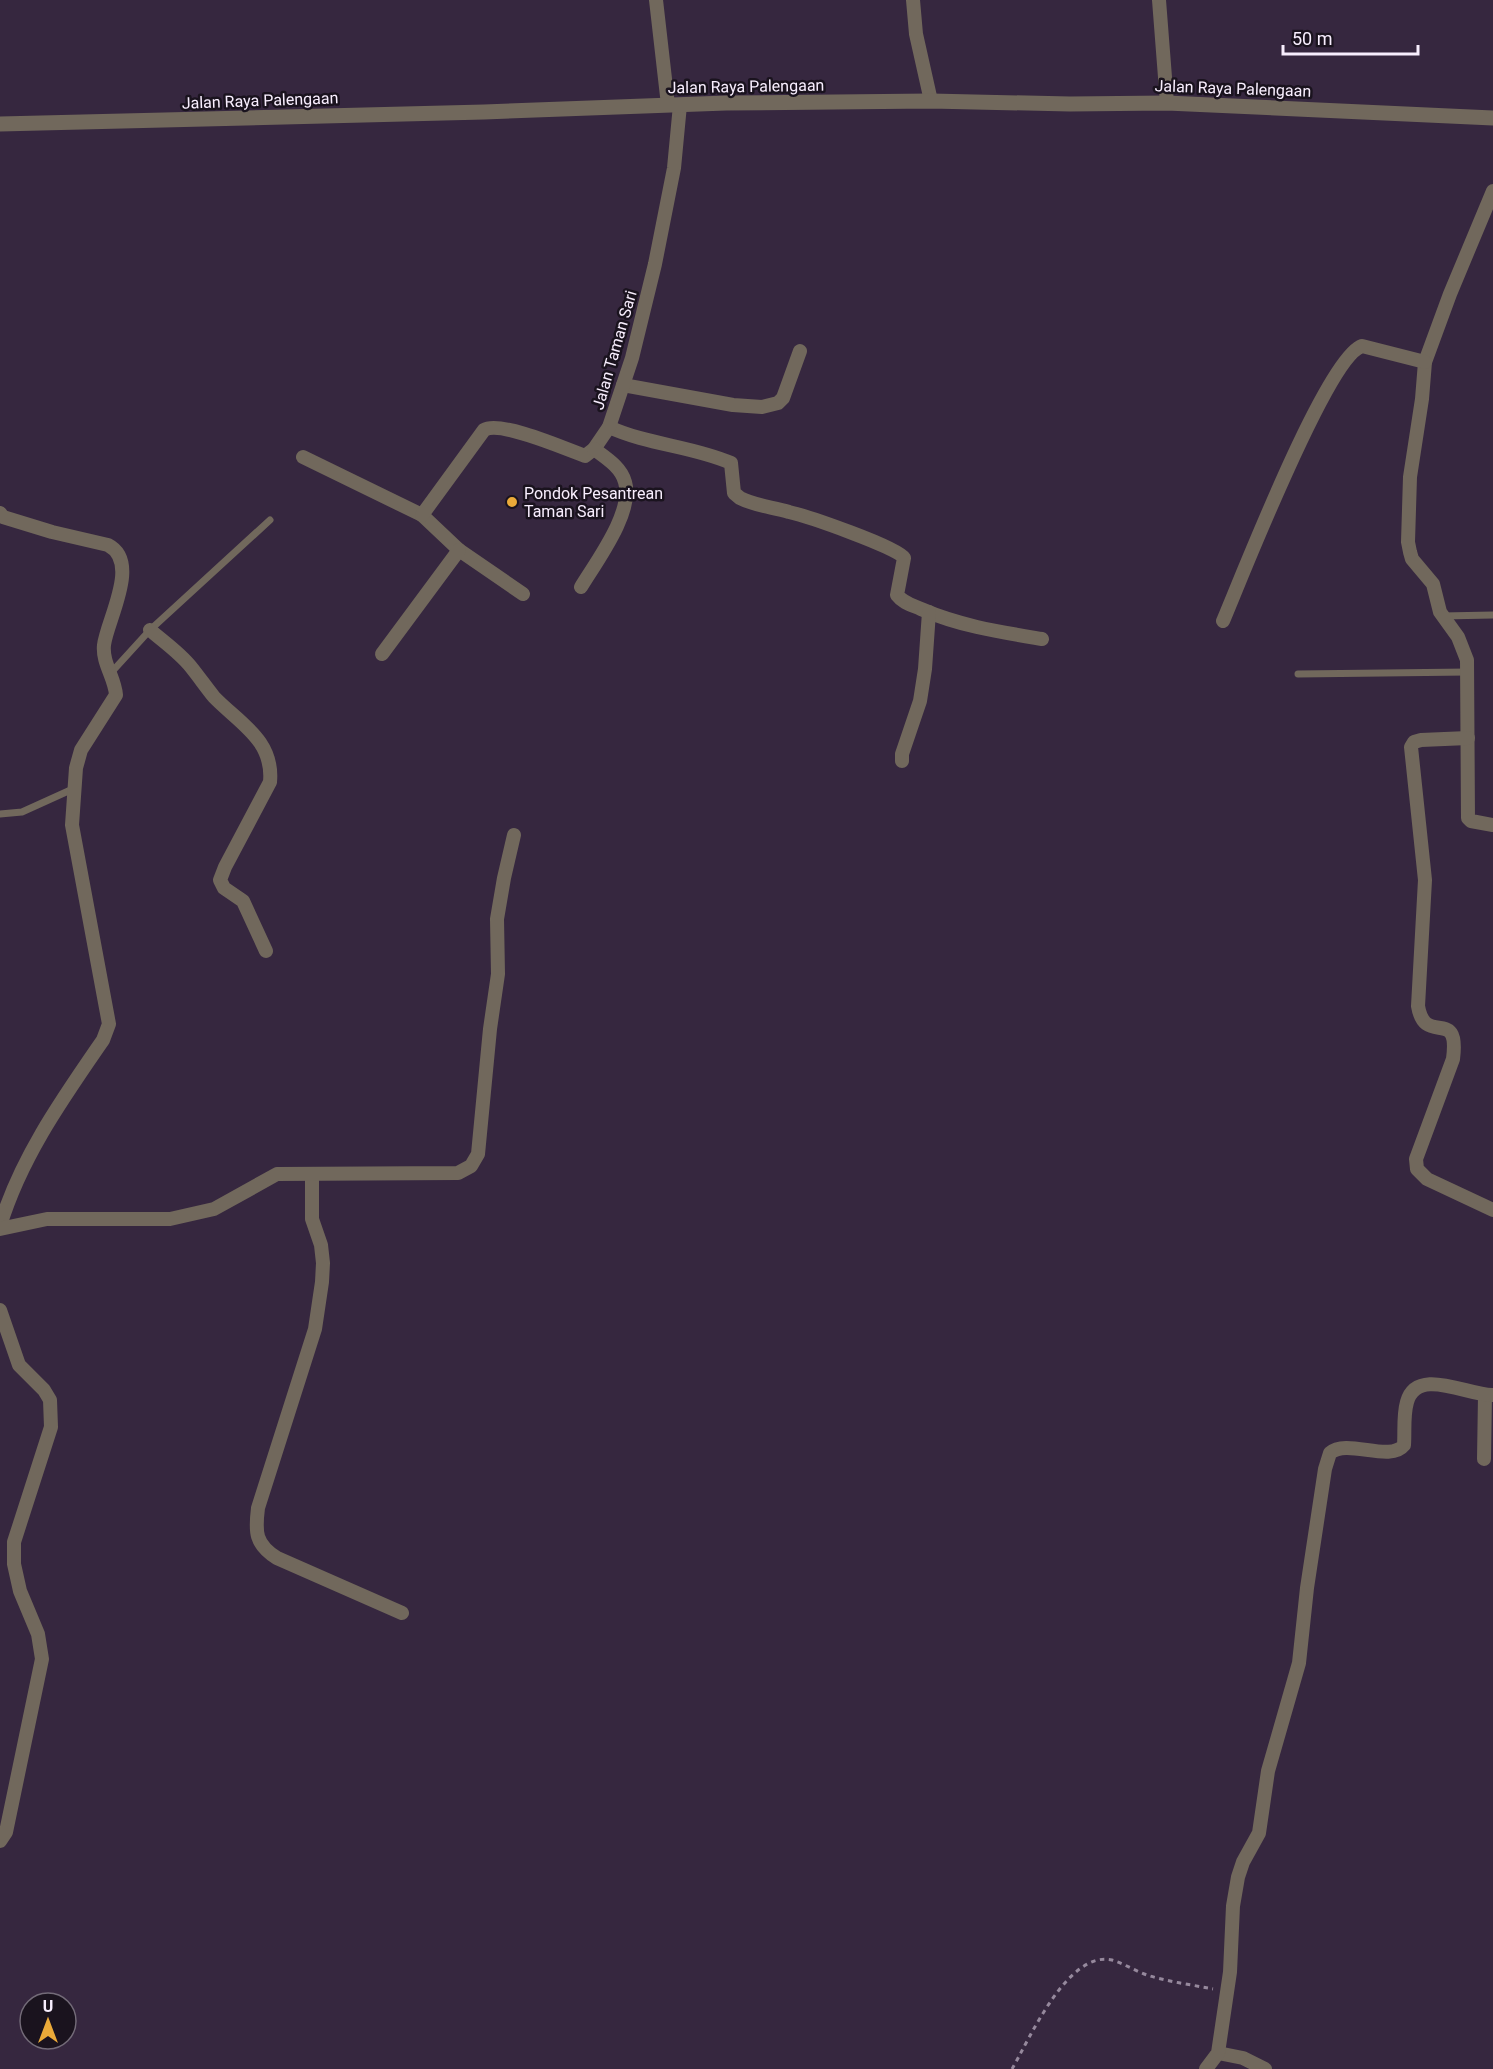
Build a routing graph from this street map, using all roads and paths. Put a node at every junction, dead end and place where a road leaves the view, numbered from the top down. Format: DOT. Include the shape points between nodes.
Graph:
graph roads {
  1 [pos="656,0"];
  2 [pos="913,0"];
  3 [pos="1159,0"];
  4 [pos="931,101"];
  5 [pos="1167,103"];
  6 [pos="674,105"];
  7 [pos="1493,118"];
  8 [pos="0,124"];
  9 [pos="1493,191"];
  10 [pos="800,351"];
  11 [pos="1425,362"];
  12 [pos="623,385"];
  13 [pos="609,427"];
  14 [pos="594,449"];
  15 [pos="303,457"];
  16 [pos="0,513"];
  17 [pos="422,515"];
  18 [pos="270,520"];
  19 [pos="459,550"];
  20 [pos="581,587"];
  21 [pos="523,594"];
  22 [pos="929,612"];
  23 [pos="1493,615"];
  24 [pos="1442,616"];
  25 [pos="1223,621"];
  26 [pos="150,630"];
  27 [pos="1042,639"];
  28 [pos="382,654"];
  29 [pos="1468,672"];
  30 [pos="1298,674"];
  31 [pos="109,675"];
  32 [pos="1468,738"];
  33 [pos="902,761"];
  34 [pos="75,788"];
  35 [pos="0,814"];
  36 [pos="1493,825"];
  37 [pos="514,835"];
  38 [pos="266,951"];
  39 [pos="312,1175"];
  40 [pos="1493,1210"];
  41 [pos="0,1227"];
  42 [pos="0,1310"];
  43 [pos="1489,1395"];
  44 [pos="1484,1459"];
  45 [pos="402,1613"];
  46 [pos="0,1841"];
  47 [pos="1226,1991"];
  48 [pos="1218,2053"];
  49 [pos="1012,2069"];
  50 [pos="1206,2069"];
  51 [pos="1264,2069"];
  1 -- 6 [label="street, Jalan Taman Sari"];
  2 -- 4 [label="street" via="916,34"];
  3 -- 5 [label="street"];
  4 -- 5 [label="street, Jalan Raya Palengaan"];
  4 -- 6 [label="street, Jalan Raya Palengaan"];
  5 -- 7 [label="street, Jalan Raya Palengaan"];
  6 -- 8 [label="street, Jalan Raya Palengaan"];
  6 -- 12 [label="street, Jalan Taman Sari" via="674,168 655,264"];
  9 -- 11 [label="street"];
  10 -- 12 [label="street" via="789,387 783,398 771,405 733,405"];
  11 -- 24 [label="street" via="1410,477 1408,542 1412,559 1433,584"];
  11 -- 25 [label="street" via="1362,346 1342,364 1295,452"];
  12 -- 13 [label="street, Jalan Taman Sari"];
  13 -- 14 [label="street, Jalan Taman Sari"];
  13 -- 22 [label="street" via="731,463 734,493 740,498 806,517 901,554 904,558 897,595"];
  14 -- 17 [label="street" via="585,456 527,435 489,427"];
  14 -- 20 [label="street" via="615,465 625,481 627,498 617,527"];
  15 -- 17 [label="street"];
  16 -- 31 [label="street" via="116,549 122,582 104,645"];
  17 -- 19 [label="street"];
  18 -- 26 [label="lane"];
  19 -- 21 [label="street"];
  19 -- 28 [label="street"];
  22 -- 27 [label="street" via="974,628"];
  22 -- 33 [label="street" via="920,700"];
  23 -- 24 [label="lane"];
  24 -- 29 [label="street" via="1461,642"];
  26 -- 31 [label="lane"];
  26 -- 38 [label="street" via="243,722 262,745 272,767 270,782 220,880 224,888 243,901"];
  29 -- 30 [label="lane"];
  29 -- 32 [label="street"];
  31 -- 34 [label="street" via="116,695 81,750"];
  32 -- 36 [label="street" via="1468,818"];
  32 -- 40 [label="street" via="1421,740 1411,747 1425,880 1418,1006 1425,1025 1446,1028 1453,1033 1455,1043 1453,1059 1416,1159 1417,1169 1427,1179"];
  34 -- 35 [label="lane" via="22,812"];
  34 -- 41 [label="street" via="72,825 109,1024 104,1040 36,1143 8,1199"];
  37 -- 39 [label="street" via="497,920 498,974 482,1126 478,1154 471,1166 458,1173"];
  39 -- 41 [label="street" via="277,1174 214,1209 170,1219 47,1219"];
  39 -- 45 [label="street" via="312,1219 321,1245 322,1282 315,1329 258,1508 258,1540 277,1558"];
  42 -- 46 [label="street" via="20,1365 50,1400 51,1427 14,1542 20,1591 38,1634 42,1659 6,1832"];
  43 -- 44 [label="street"];
  43 -- 47 [label="street" via="1430,1384 1417,1387 1406,1403 1401,1449 1338,1449 1330,1453 1324,1469 1299,1664 1268,1771 1259,1833 1237,1884"];
  47 -- 48 [label="street"];
  47 -- 49 [label="path" via="1151,1976 1111,1960 1095,1960 1084,1965 1059,1989"];
  48 -- 50 [label="street"];
  48 -- 51 [label="street" via="1243,2058"];
}
